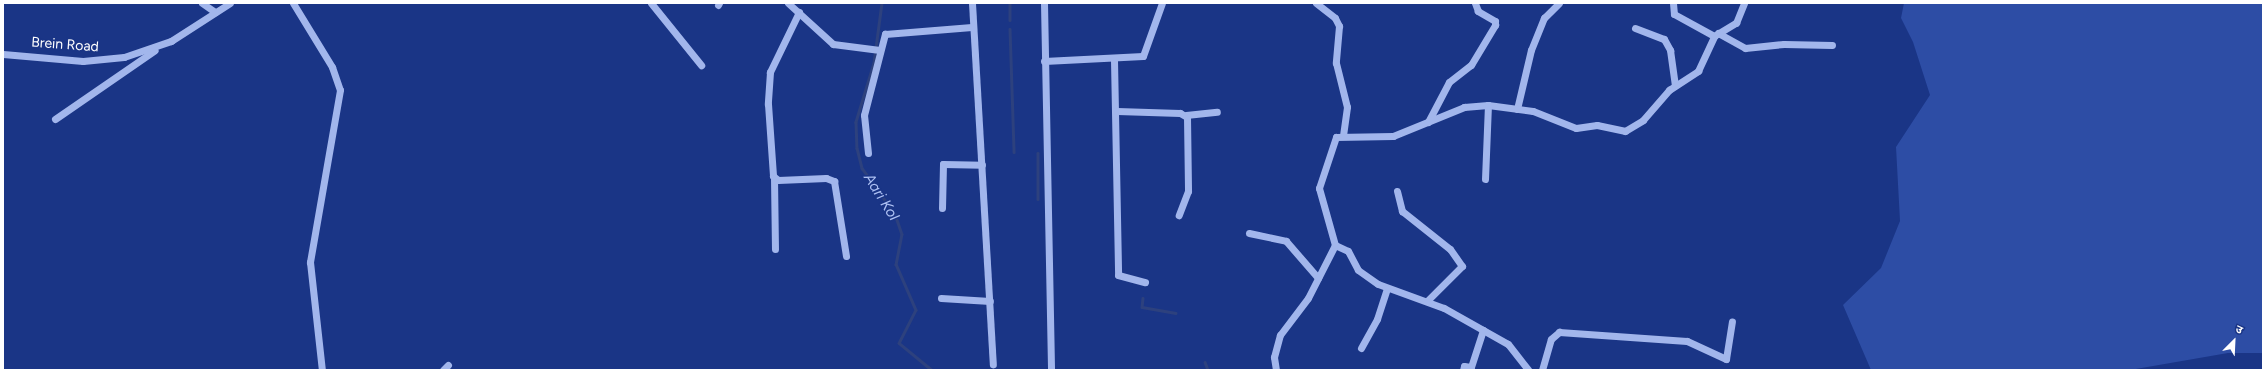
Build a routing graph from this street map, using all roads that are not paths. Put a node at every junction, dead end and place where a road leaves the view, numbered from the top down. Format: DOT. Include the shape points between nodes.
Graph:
graph roads {
  1 [pos="202,3"];
  2 [pos="230,3"];
  3 [pos="293,3"];
  4 [pos="651,3"];
  5 [pos="788,3"];
  6 [pos="972,3"];
  7 [pos="1044,3"];
  8 [pos="1162,3"];
  9 [pos="1316,3"];
  10 [pos="1475,3"];
  11 [pos="1559,3"];
  12 [pos="1673,3"];
  13 [pos="1744,3"];
  14 [pos="215,12"];
  15 [pos="799,12"];
  16 [pos="972,27"];
  17 [pos="1634,28"];
  18 [pos="1716,35"];
  19 [pos="1832,45"];
  20 [pos="157,48"];
  21 [pos="880,50"];
  22 [pos="3,54"];
  23 [pos="1114,60"];
  24 [pos="1044,61"];
  25 [pos="702,65"];
  26 [pos="1675,85"];
  27 [pos="1488,105"];
  28 [pos="1517,109"];
  29 [pos="1117,111"];
  30 [pos="1217,112"];
  31 [pos="1186,115"];
  32 [pos="55,119"];
  33 [pos="1428,122"];
  34 [pos="1343,134"];
  35 [pos="868,153"];
  36 [pos="982,165"];
  37 [pos="774,178"];
  38 [pos="1485,179"];
  39 [pos="1397,191"];
  40 [pos="942,208"];
  41 [pos="1179,215"];
  42 [pos="1248,233"];
  43 [pos="1335,246"];
  44 [pos="775,249"];
  45 [pos="846,256"];
  46 [pos="1318,278"];
  47 [pos="1145,282"];
  48 [pos="1387,289"];
  49 [pos="941,298"];
  50 [pos="990,301"];
  51 [pos="1427,301"];
  52 [pos="1732,321"];
  53 [pos="1483,330"];
  54 [pos="1361,348"];
  55 [pos="993,364"];
  56 [pos="322,370"];
  57 [pos="1051,370"];
  58 [pos="1276,370"];
  59 [pos="1463,370"];
  60 [pos="1528,370"];
  61 [pos="1542,370"];
  1 -- 14 [label="street"];
  2 -- 14 [label="street, Brein Road"];
  3 -- 56 [label="street" via="332,67 340,90 310,262"];
  4 -- 25 [label="street"];
  5 -- 15 [label="street"];
  6 -- 16 [label="street"];
  7 -- 24 [label="street"];
  8 -- 23 [label="street" via="1146,54 1139,58"];
  9 -- 34 [label="street" via="1335,18 1339,26 1336,63 1347,106"];
  10 -- 33 [label="street" via="1478,11 1495,21 1495,25 1471,65 1449,82"];
  11 -- 28 [label="street" via="1544,18 1534,43"];
  12 -- 18 [label="street" via="1674,14"];
  13 -- 18 [label="street" via="1736,23"];
  14 -- 20 [label="street, Brein Road"];
  15 -- 21 [label="street" via="833,44"];
  15 -- 37 [label="street" via="770,72 768,104"];
  16 -- 21 [label="street" via="888,33"];
  16 -- 36 [label="street"];
  17 -- 26 [label="street" via="1664,39 1670,50"];
  18 -- 19 [label="street" via="1745,48 1784,44"];
  18 -- 26 [label="street" via="1701,67"];
  20 -- 22 [label="street, Brein Road" via="94,61"];
  20 -- 32 [label="street"];
  21 -- 35 [label="street" via="864,115"];
  23 -- 24 [label="street"];
  23 -- 29 [label="street"];
  24 -- 57 [label="street"];
  26 -- 28 [label="street" via="1643,120 1625,131 1597,126 1576,128 1543,114"];
  27 -- 28 [label="street"];
  27 -- 33 [label="street" via="1464,107"];
  27 -- 38 [label="street"];
  29 -- 31 [label="street"];
  29 -- 47 [label="street" via="1118,275"];
  30 -- 31 [label="street"];
  31 -- 41 [label="street" via="1188,191"];
  33 -- 34 [label="street" via="1381,138"];
  34 -- 43 [label="street" via="1332,141 1319,188"];
  36 -- 40 [label="street" via="943,164"];
  36 -- 50 [label="street"];
  37 -- 44 [label="street"];
  37 -- 45 [label="street" via="834,180"];
  39 -- 51 [label="street" via="1402,211 1450,250 1462,266"];
  42 -- 46 [label="street" via="1290,244"];
  43 -- 46 [label="street"];
  43 -- 48 [label="street" via="1348,252 1363,275"];
  46 -- 58 [label="street" via="1308,298 1280,335 1274,357"];
  48 -- 51 [label="street"];
  48 -- 54 [label="street" via="1378,319"];
  49 -- 50 [label="street"];
  50 -- 55 [label="street"];
  51 -- 53 [label="street"];
  52 -- 61 [label="street" via="1726,358 1687,341 1560,332 1551,339"];
  53 -- 59 [label="street" via="1471,367 1464,366"];
  53 -- 60 [label="street" via="1514,349"];
}
